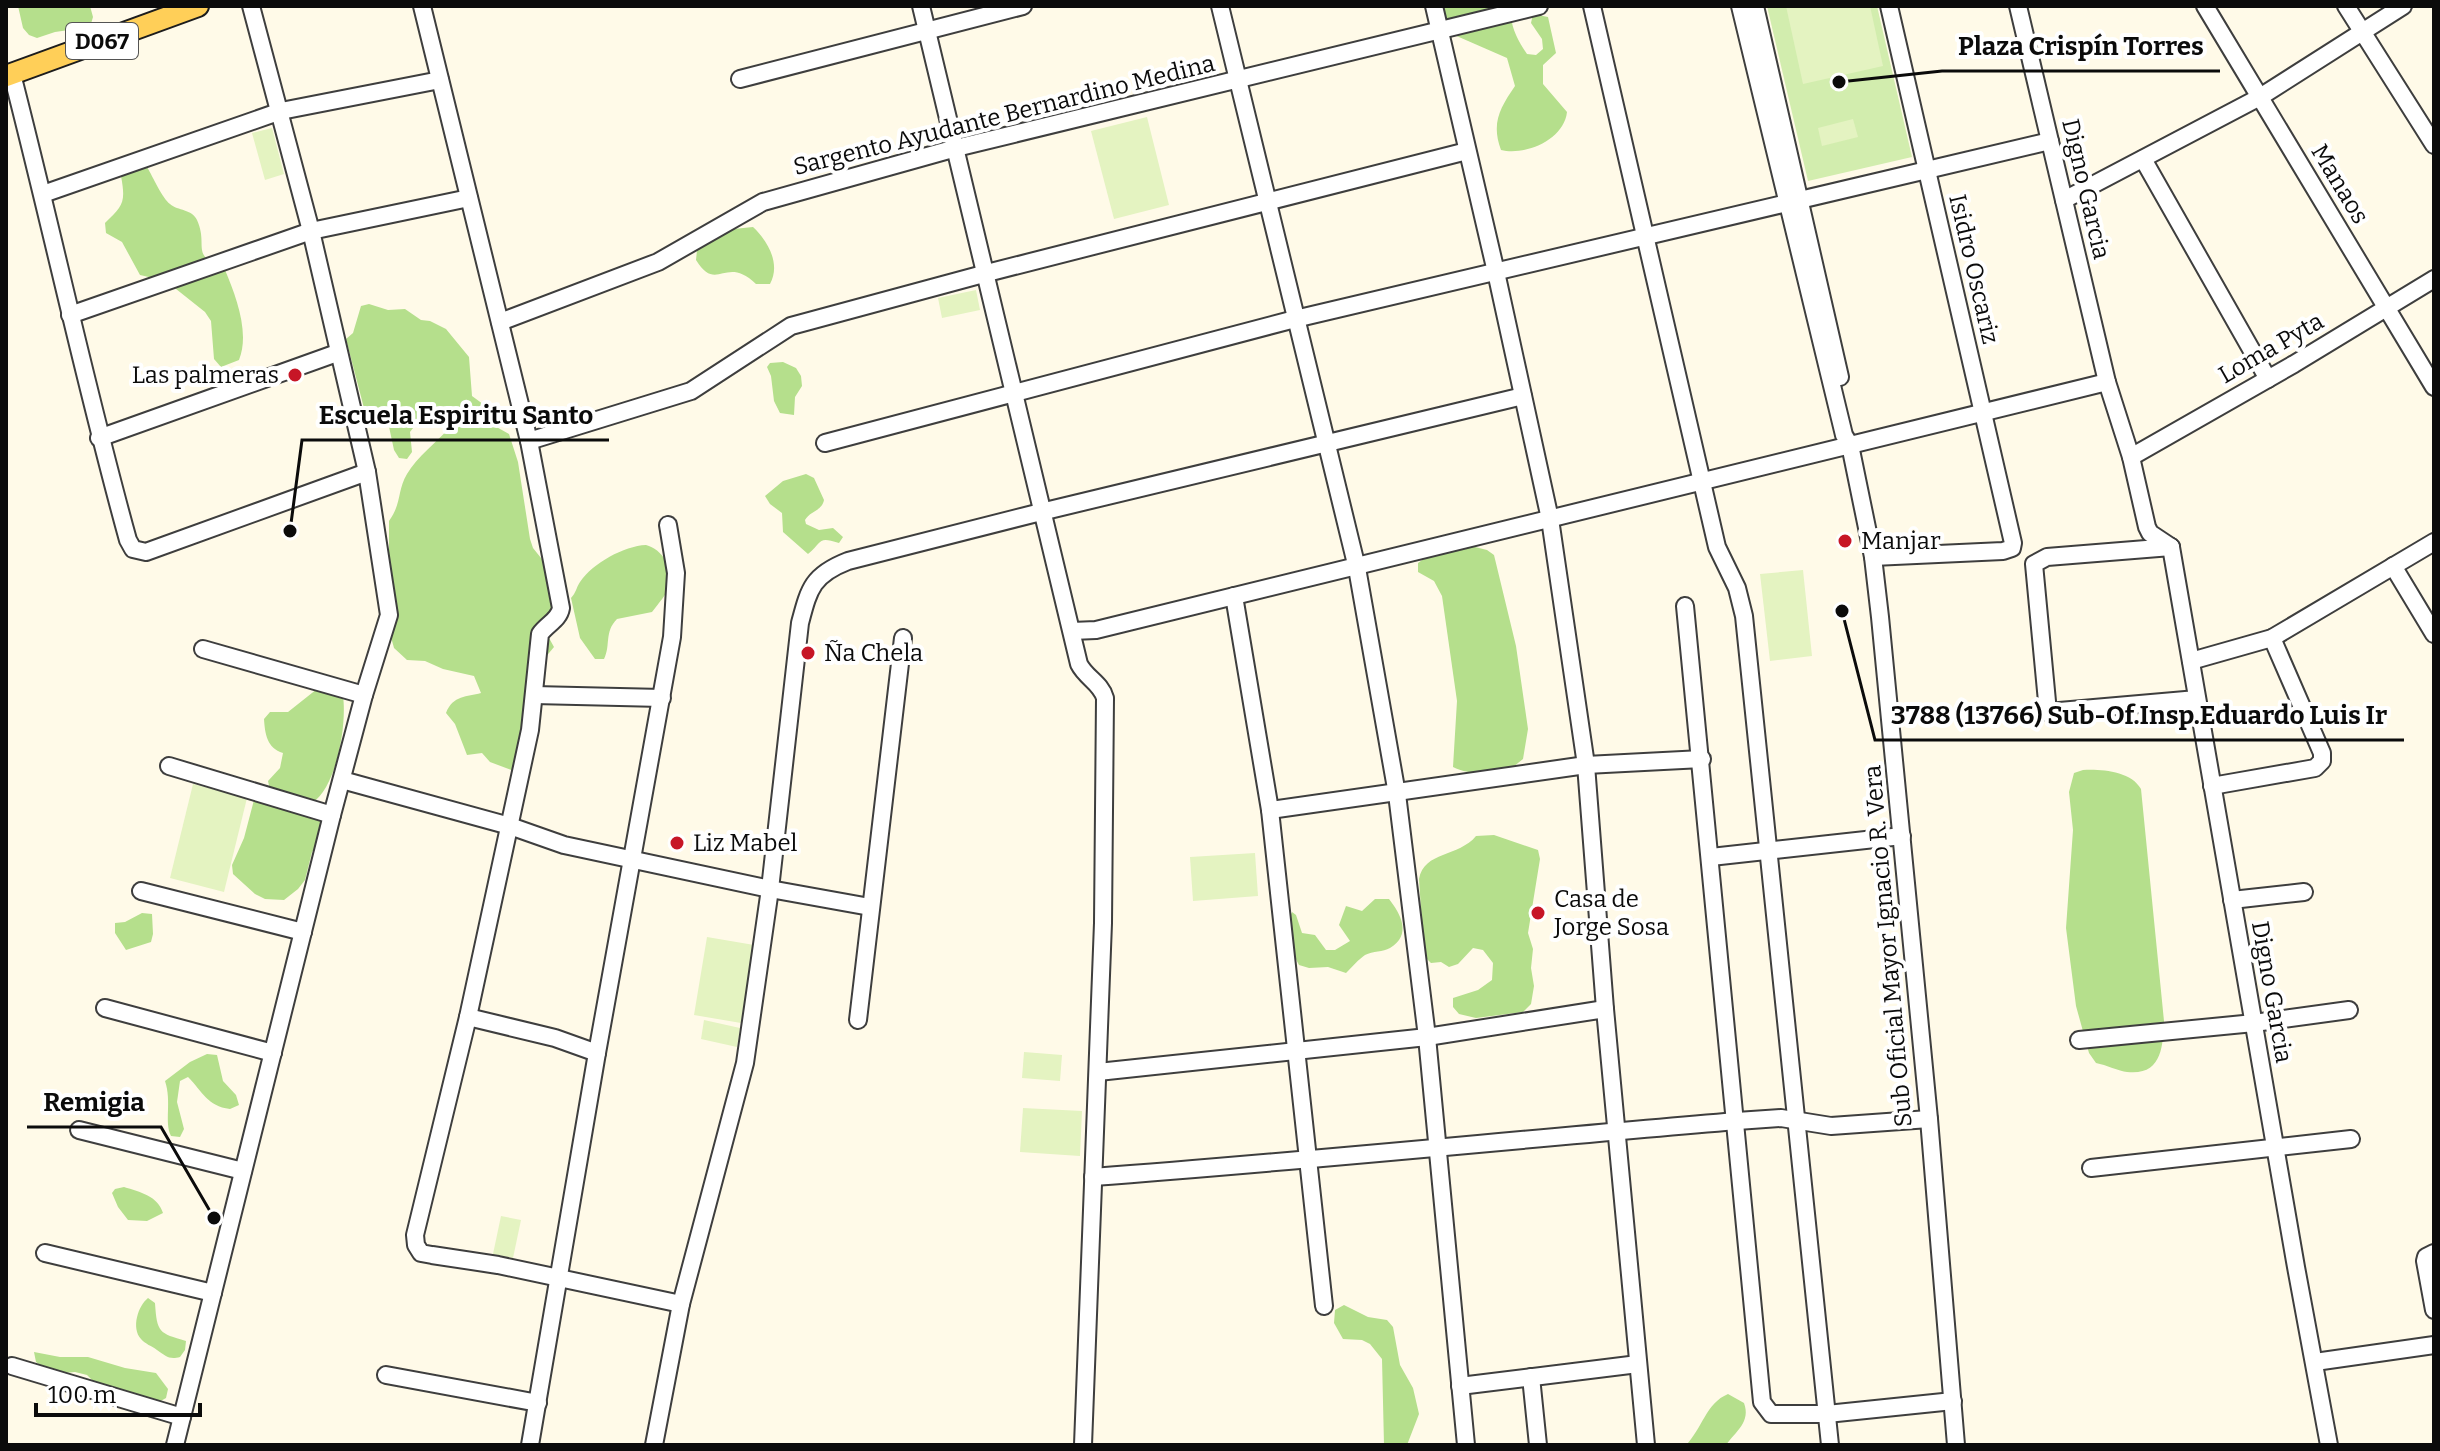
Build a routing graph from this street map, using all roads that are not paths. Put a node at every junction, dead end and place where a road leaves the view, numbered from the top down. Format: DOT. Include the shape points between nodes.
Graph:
graph roads {
  1 [pos="198,6"];
  2 [pos="251,6"];
  3 [pos="422,6"];
  4 [pos="921,6"];
  5 [pos="1023,6"];
  6 [pos="1220,6"];
  7 [pos="1434,6"];
  8 [pos="1539,6"];
  9 [pos="1592,6"];
  10 [pos="1740,6"];
  11 [pos="1755,6"];
  12 [pos="1889,6"];
  13 [pos="2018,6"];
  14 [pos="2205,6"];
  15 [pos="2346,6"];
  16 [pos="2403,6"];
  17 [pos="927,29"];
  18 [pos="1439,30"];
  19 [pos="2361,32"];
  20 [pos="9,75"];
  21 [pos="740,79"];
  22 [pos="1238,79"];
  23 [pos="440,80"];
  24 [pos="2260,97"];
  25 [pos="281,111"];
  26 [pos="2050,141"];
  27 [pos="2434,145"];
  28 [pos="956,148"];
  29 [pos="1467,151"];
  30 [pos="2143,159"];
  31 [pos="1926,171"];
  32 [pos="43,194"];
  33 [pos="469,198"];
  34 [pos="2064,200"];
  35 [pos="1793,202"];
  36 [pos="1267,203"];
  37 [pos="311,231"];
  38 [pos="1646,237"];
  39 [pos="1496,272"];
  40 [pos="987,273"];
  41 [pos="2434,279"];
  42 [pos="2387,308"];
  43 [pos="70,315"];
  44 [pos="1295,319"];
  45 [pos="500,322"];
  46 [pos="337,353"];
  47 [pos="2268,379"];
  48 [pos="2107,382"];
  49 [pos="2434,387"];
  50 [pos="1014,394"];
  51 [pos="1523,396"];
  52 [pos="1982,413"];
  53 [pos="99,438"];
  54 [pos="529,441"];
  55 [pos="825,443"];
  56 [pos="1325,443"];
  57 [pos="1850,445"];
  58 [pos="2131,457"];
  59 [pos="367,472"];
  60 [pos="1704,482"];
  61 [pos="1041,512"];
  62 [pos="1550,519"];
  63 [pos="668,525"];
  64 [pos="2434,542"];
  65 [pos="2171,547"];
  66 [pos="1873,557"];
  67 [pos="2393,566"];
  68 [pos="1357,568"];
  69 [pos="1234,596"];
  70 [pos="1685,606"];
  71 [pos="1072,631"];
  72 [pos="2434,634"];
  73 [pos="903,638"];
  74 [pos="2272,638"];
  75 [pos="203,649"];
  76 [pos="2191,661"];
  77 [pos="364,695"];
  78 [pos="534,695"];
  79 [pos="662,698"];
  80 [pos="2197,699"];
  81 [pos="1702,759"];
  82 [pos="1586,765"];
  83 [pos="169,766"];
  84 [pos="342,780"];
  85 [pos="2212,786"];
  86 [pos="1397,794"];
  87 [pos="1270,810"];
  88 [pos="332,815"];
  89 [pos="510,826"];
  90 [pos="1902,836"];
  91 [pos="1770,851"];
  92 [pos="1711,857"];
  93 [pos="633,858"];
  94 [pos="770,889"];
  95 [pos="141,891"];
  96 [pos="2304,892"];
  97 [pos="2232,900"];
  98 [pos="870,907"];
  99 [pos="303,932"];
  100 [pos="105,1008"];
  101 [pos="1605,1009"];
  102 [pos="2349,1010"];
  103 [pos="468,1017"];
  104 [pos="858,1020"];
  105 [pos="2254,1023"];
  106 [pos="600,1035"];
  107 [pos="1427,1037"];
  108 [pos="555,1038"];
  109 [pos="2079,1040"];
  110 [pos="1296,1052"];
  111 [pos="273,1053"];
  112 [pos="597,1053"];
  113 [pos="1098,1072"];
  114 [pos="1929,1119"];
  115 [pos="1796,1120"];
  116 [pos="1737,1121"];
  117 [pos="79,1130"];
  118 [pos="1619,1131"];
  119 [pos="2351,1139"];
  120 [pos="1438,1146"];
  121 [pos="2275,1147"];
  122 [pos="1308,1161"];
  123 [pos="2091,1168"];
  124 [pos="243,1171"];
  125 [pos="1093,1177"];
  126 [pos="45,1253"];
  127 [pos="2434,1253"];
  128 [pos="560,1279"];
  129 [pos="213,1293"];
  130 [pos="681,1304"];
  131 [pos="1324,1306"];
  132 [pos="2434,1310"];
  133 [pos="2434,1345"];
  134 [pos="2315,1362"];
  135 [pos="1638,1364"];
  136 [pos="12,1366"];
  137 [pos="386,1375"];
  138 [pos="1531,1377"];
  139 [pos="1460,1386"];
  140 [pos="1953,1401"];
  141 [pos="538,1403"];
  142 [pos="1827,1414"];
  143 [pos="182,1417"];
  144 [pos="175,1445"];
  145 [pos="530,1445"];
  146 [pos="654,1445"];
  147 [pos="1083,1445"];
  148 [pos="1466,1445"];
  149 [pos="1538,1445"];
  150 [pos="1646,1445"];
  151 [pos="1830,1445"];
  152 [pos="1956,1445"];
  153 [pos="2329,1445"];
  1 -- 20 [label="main road, D067"];
  2 -- 25 [label="street"];
  3 -- 23 [label="street"];
  4 -- 17 [label="street"];
  5 -- 17 [label="street"];
  6 -- 22 [label="street"];
  7 -- 18 [label="street"];
  8 -- 18 [label="street, Sargento Ayudante Bernardino Medina"];
  9 -- 38 [label="street"];
  10 -- 35 [label="street"];
  11 -- 35 [label="street"];
  12 -- 31 [label="street, Isidro Oscariz"];
  13 -- 26 [label="street, Digno Garcia"];
  14 -- 24 [label="street, Manaos"];
  15 -- 19 [label="street"];
  16 -- 19 [label="street"];
  17 -- 21 [label="street"];
  17 -- 28 [label="street"];
  18 -- 22 [label="street, Sargento Ayudante Bernardino Medina"];
  18 -- 29 [label="street"];
  19 -- 24 [label="street"];
  19 -- 27 [label="street"];
  20 -- 32 [label="street"];
  22 -- 28 [label="street, Sargento Ayudante Bernardino Medina"];
  22 -- 36 [label="street"];
  23 -- 25 [label="street"];
  23 -- 33 [label="street"];
  24 -- 30 [label="street"];
  24 -- 42 [label="street, Manaos"];
  25 -- 32 [label="street"];
  25 -- 37 [label="street"];
  26 -- 31 [label="street"];
  26 -- 34 [label="street, Digno Garcia"];
  28 -- 40 [label="street"];
  28 -- 45 [label="street, Sargento Ayudante Bernardino Medina" via="763,202 658,262"];
  29 -- 36 [label="street"];
  29 -- 39 [label="street"];
  30 -- 34 [label="street"];
  30 -- 47 [label="street"];
  31 -- 35 [label="street"];
  31 -- 52 [label="street, Isidro Oscariz"];
  32 -- 43 [label="street"];
  33 -- 37 [label="street"];
  33 -- 45 [label="street"];
  34 -- 48 [label="street, Digno Garcia"];
  35 -- 38 [label="street"];
  35 -- 57 [label="street, Sub Oficial Mayor Ignacio R. Vera"];
  36 -- 40 [label="street"];
  36 -- 44 [label="street"];
  37 -- 43 [label="street"];
  37 -- 46 [label="street"];
  38 -- 39 [label="street"];
  38 -- 60 [label="street"];
  39 -- 44 [label="street"];
  39 -- 51 [label="street"];
  40 -- 50 [label="street"];
  40 -- 54 [label="street" via="791,326 691,391"];
  41 -- 42 [label="street, Loma Pyta"];
  42 -- 47 [label="street, Loma Pyta"];
  42 -- 49 [label="street, Manaos"];
  43 -- 53 [label="street"];
  44 -- 50 [label="street"];
  44 -- 56 [label="street"];
  45 -- 54 [label="street"];
  46 -- 53 [label="street"];
  46 -- 59 [label="street"];
  47 -- 58 [label="street, Loma Pyta"];
  48 -- 52 [label="street"];
  48 -- 58 [label="street, Digno Garcia"];
  50 -- 55 [label="street"];
  50 -- 61 [label="street"];
  51 -- 56 [label="street"];
  51 -- 62 [label="street"];
  52 -- 57 [label="street"];
  52 -- 66 [label="street, Isidro Oscariz" via="2012,548"];
  53 -- 59 [label="street" via="128,540 133,549 146,552"];
  54 -- 78 [label="street" via="561,608 540,634"];
  56 -- 61 [label="street"];
  56 -- 68 [label="street"];
  57 -- 60 [label="street"];
  57 -- 66 [label="street, Sub Oficial Mayor Ignacio R. Vera"];
  58 -- 65 [label="street, Digno Garcia" via="2148,530"];
  59 -- 77 [label="street" via="389,615"];
  60 -- 62 [label="street"];
  60 -- 91 [label="street" via="1720,557 1737,588 1744,616"];
  61 -- 71 [label="street"];
  61 -- 94 [label="street" via="848,561 827,569 814,584 800,623"];
  62 -- 68 [label="street"];
  62 -- 82 [label="street"];
  63 -- 79 [label="street" via="676,573"];
  64 -- 67 [label="street"];
  65 -- 76 [label="street, Digno Garcia"];
  65 -- 80 [label="street" via="2047,557 2034,564 2048,712"];
  66 -- 90 [label="street, Sub Oficial Mayor Ignacio R. Vera"];
  67 -- 72 [label="street"];
  67 -- 74 [label="street"];
  68 -- 69 [label="street"];
  68 -- 86 [label="street"];
  69 -- 71 [label="street" via="1096,630"];
  69 -- 87 [label="street"];
  70 -- 81 [label="street"];
  71 -- 113 [label="street" via="1082,671 1105,698"];
  73 -- 98 [label="street"];
  74 -- 76 [label="street"];
  74 -- 85 [label="street" via="2322,761 2315,768"];
  75 -- 77 [label="street"];
  76 -- 80 [label="street, Digno Garcia"];
  77 -- 84 [label="street"];
  78 -- 79 [label="street"];
  78 -- 89 [label="street"];
  79 -- 93 [label="street"];
  80 -- 85 [label="street, Digno Garcia"];
  81 -- 82 [label="street"];
  81 -- 92 [label="street"];
  82 -- 86 [label="street"];
  82 -- 101 [label="street"];
  83 -- 88 [label="street"];
  84 -- 88 [label="street"];
  84 -- 89 [label="street"];
  85 -- 97 [label="street, Digno Garcia"];
  86 -- 87 [label="street"];
  86 -- 107 [label="street"];
  87 -- 110 [label="street"];
  88 -- 99 [label="street"];
  89 -- 93 [label="street" via="564,845"];
  89 -- 103 [label="street"];
  90 -- 91 [label="street"];
  90 -- 114 [label="street, Sub Oficial Mayor Ignacio R. Vera"];
  91 -- 92 [label="street"];
  91 -- 115 [label="street"];
  92 -- 116 [label="street"];
  93 -- 94 [label="street"];
  93 -- 106 [label="street"];
  94 -- 98 [label="street"];
  94 -- 130 [label="street" via="745,1063"];
  95 -- 99 [label="street"];
  96 -- 97 [label="street"];
  97 -- 105 [label="street, Digno Garcia"];
  98 -- 104 [label="street"];
  99 -- 111 [label="street"];
  100 -- 111 [label="street"];
  101 -- 107 [label="street"];
  101 -- 118 [label="street"];
  102 -- 105 [label="street"];
  103 -- 108 [label="street"];
  103 -- 128 [label="street" via="416,1245 421,1253"];
  105 -- 109 [label="street"];
  105 -- 121 [label="street, Digno Garcia"];
  106 -- 108 [label="street"];
  106 -- 112 [label="street"];
  107 -- 110 [label="street"];
  107 -- 120 [label="street"];
  108 -- 112 [label="street"];
  110 -- 113 [label="street"];
  110 -- 122 [label="street"];
  111 -- 124 [label="street"];
  112 -- 128 [label="street"];
  113 -- 125 [label="street"];
  114 -- 115 [label="street" via="1831,1126"];
  114 -- 140 [label="street, Sub Oficial Mayor Ignacio R. Vera"];
  115 -- 116 [label="street"];
  115 -- 142 [label="street"];
  116 -- 118 [label="street"];
  116 -- 142 [label="street" via="1762,1402 1771,1414"];
  117 -- 124 [label="street"];
  118 -- 120 [label="street"];
  118 -- 135 [label="street"];
  119 -- 121 [label="street"];
  120 -- 122 [label="street"];
  120 -- 139 [label="street"];
  121 -- 123 [label="street"];
  121 -- 134 [label="street, Digno Garcia"];
  122 -- 125 [label="street"];
  122 -- 131 [label="street"];
  124 -- 129 [label="street"];
  125 -- 147 [label="street"];
  126 -- 129 [label="street"];
  127 -- 132 [label="street" via="2425,1261"];
  128 -- 130 [label="street"];
  128 -- 141 [label="street"];
  129 -- 143 [label="street"];
  130 -- 146 [label="street"];
  133 -- 134 [label="street"];
  134 -- 153 [label="street, Digno Garcia"];
  135 -- 138 [label="street"];
  135 -- 150 [label="street"];
  136 -- 143 [label="street"];
  137 -- 141 [label="street"];
  138 -- 139 [label="street"];
  138 -- 149 [label="street"];
  139 -- 148 [label="street"];
  140 -- 142 [label="street"];
  140 -- 152 [label="street, Sub Oficial Mayor Ignacio R. Vera"];
  141 -- 145 [label="street"];
  142 -- 151 [label="street"];
  143 -- 144 [label="street"];
}
